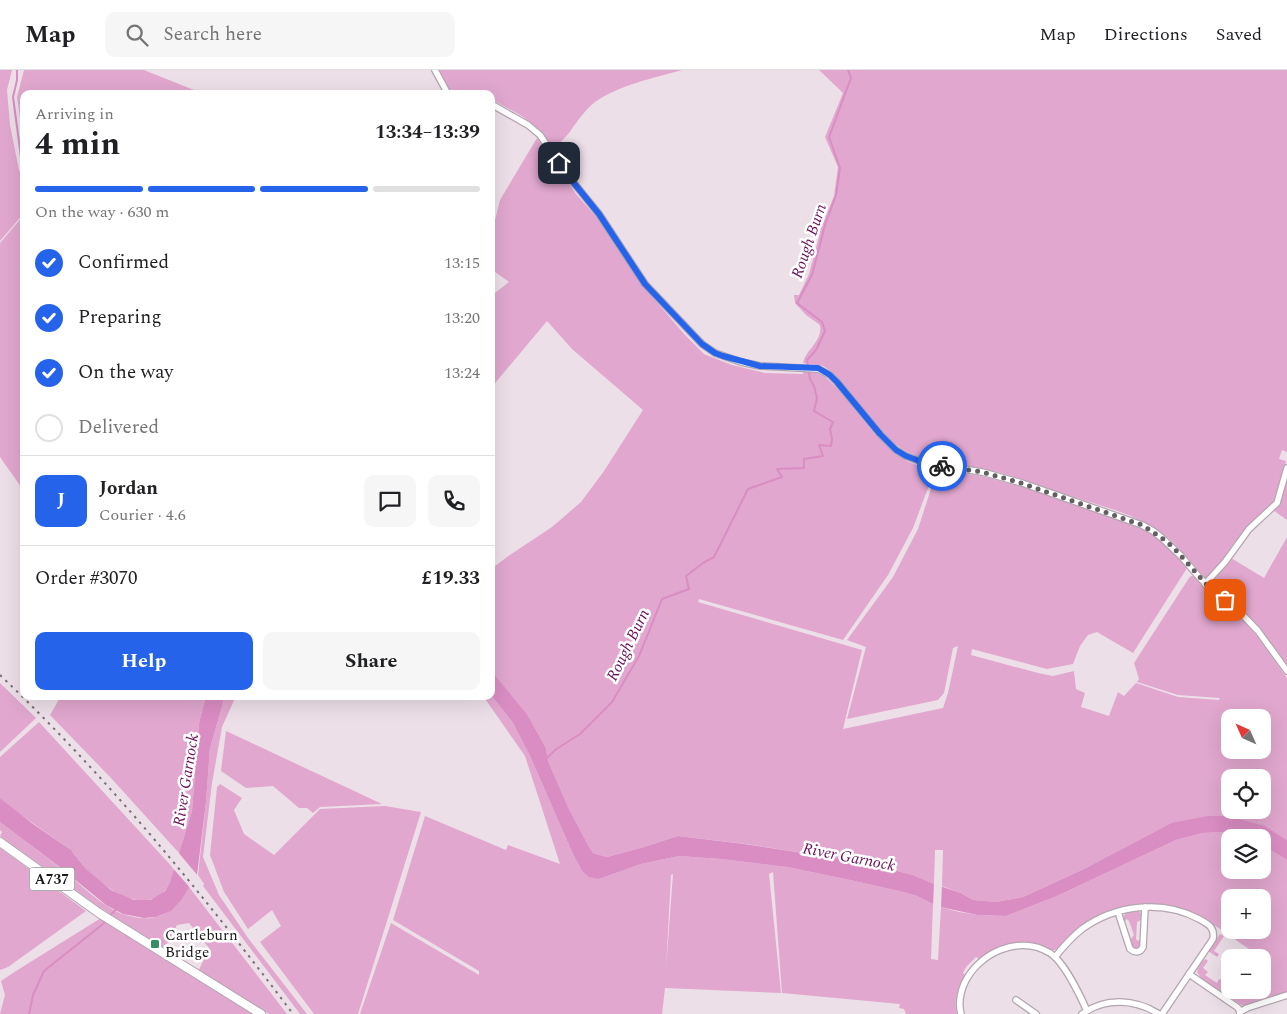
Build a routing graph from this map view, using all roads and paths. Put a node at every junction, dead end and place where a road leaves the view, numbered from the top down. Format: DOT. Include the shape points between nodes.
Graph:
graph roads {
  1 [pos="435,70"];
  2 [pos="446,90"];
  3 [pos="495,106"];
  4 [pos="1287,468"];
  5 [pos="1206,584"];
  6 [pos="1287,672"];
  7 [pos="0,842"];
  8 [pos="1145,907"];
  9 [pos="1118,912"];
  10 [pos="1055,957"];
  11 [pos="1189,974"];
  12 [pos="1287,995"];
  13 [pos="1016,1000"];
  14 [pos="1084,1012"];
  15 [pos="1240,1013"];
  16 [pos="261,1014"];
  17 [pos="961,1014"];
  18 [pos="1036,1014"];
  19 [pos="1160,1014"];
  1 -- 2 [label="street"];
  3 -- 5 [label="street" via="540,135 599,214 645,284 702,344 715,353 760,366 823,370 901,453 925,463 982,472 1018,482 1142,525 1173,547"];
  4 -- 5 [label="street" via="1277,503 1249,529"];
  5 -- 6 [label="street" via="1258,631"];
  7 -- 16 [label="highway, A737" via="104,916"];
  8 -- 9 [label="street"];
  8 -- 9 [label="street" via="1143,948 1139,952 1130,949"];
  8 -- 11 [label="street" via="1185,913 1210,925 1214,934 1212,941"];
  9 -- 10 [label="street" via="1083,928"];
  10 -- 14 [label="street" via="1065,970"];
  10 -- 17 [label="street" via="1023,945 991,954 972,970 966,980 959,999"];
  11 -- 15 [label="street" via="1237,1007"];
  11 -- 19 [label="street"];
  12 -- 15 [label="street"];
  13 -- 18 [label="street"];
  14 -- 19 [label="street" via="1118,1001 1141,1005"];
}
